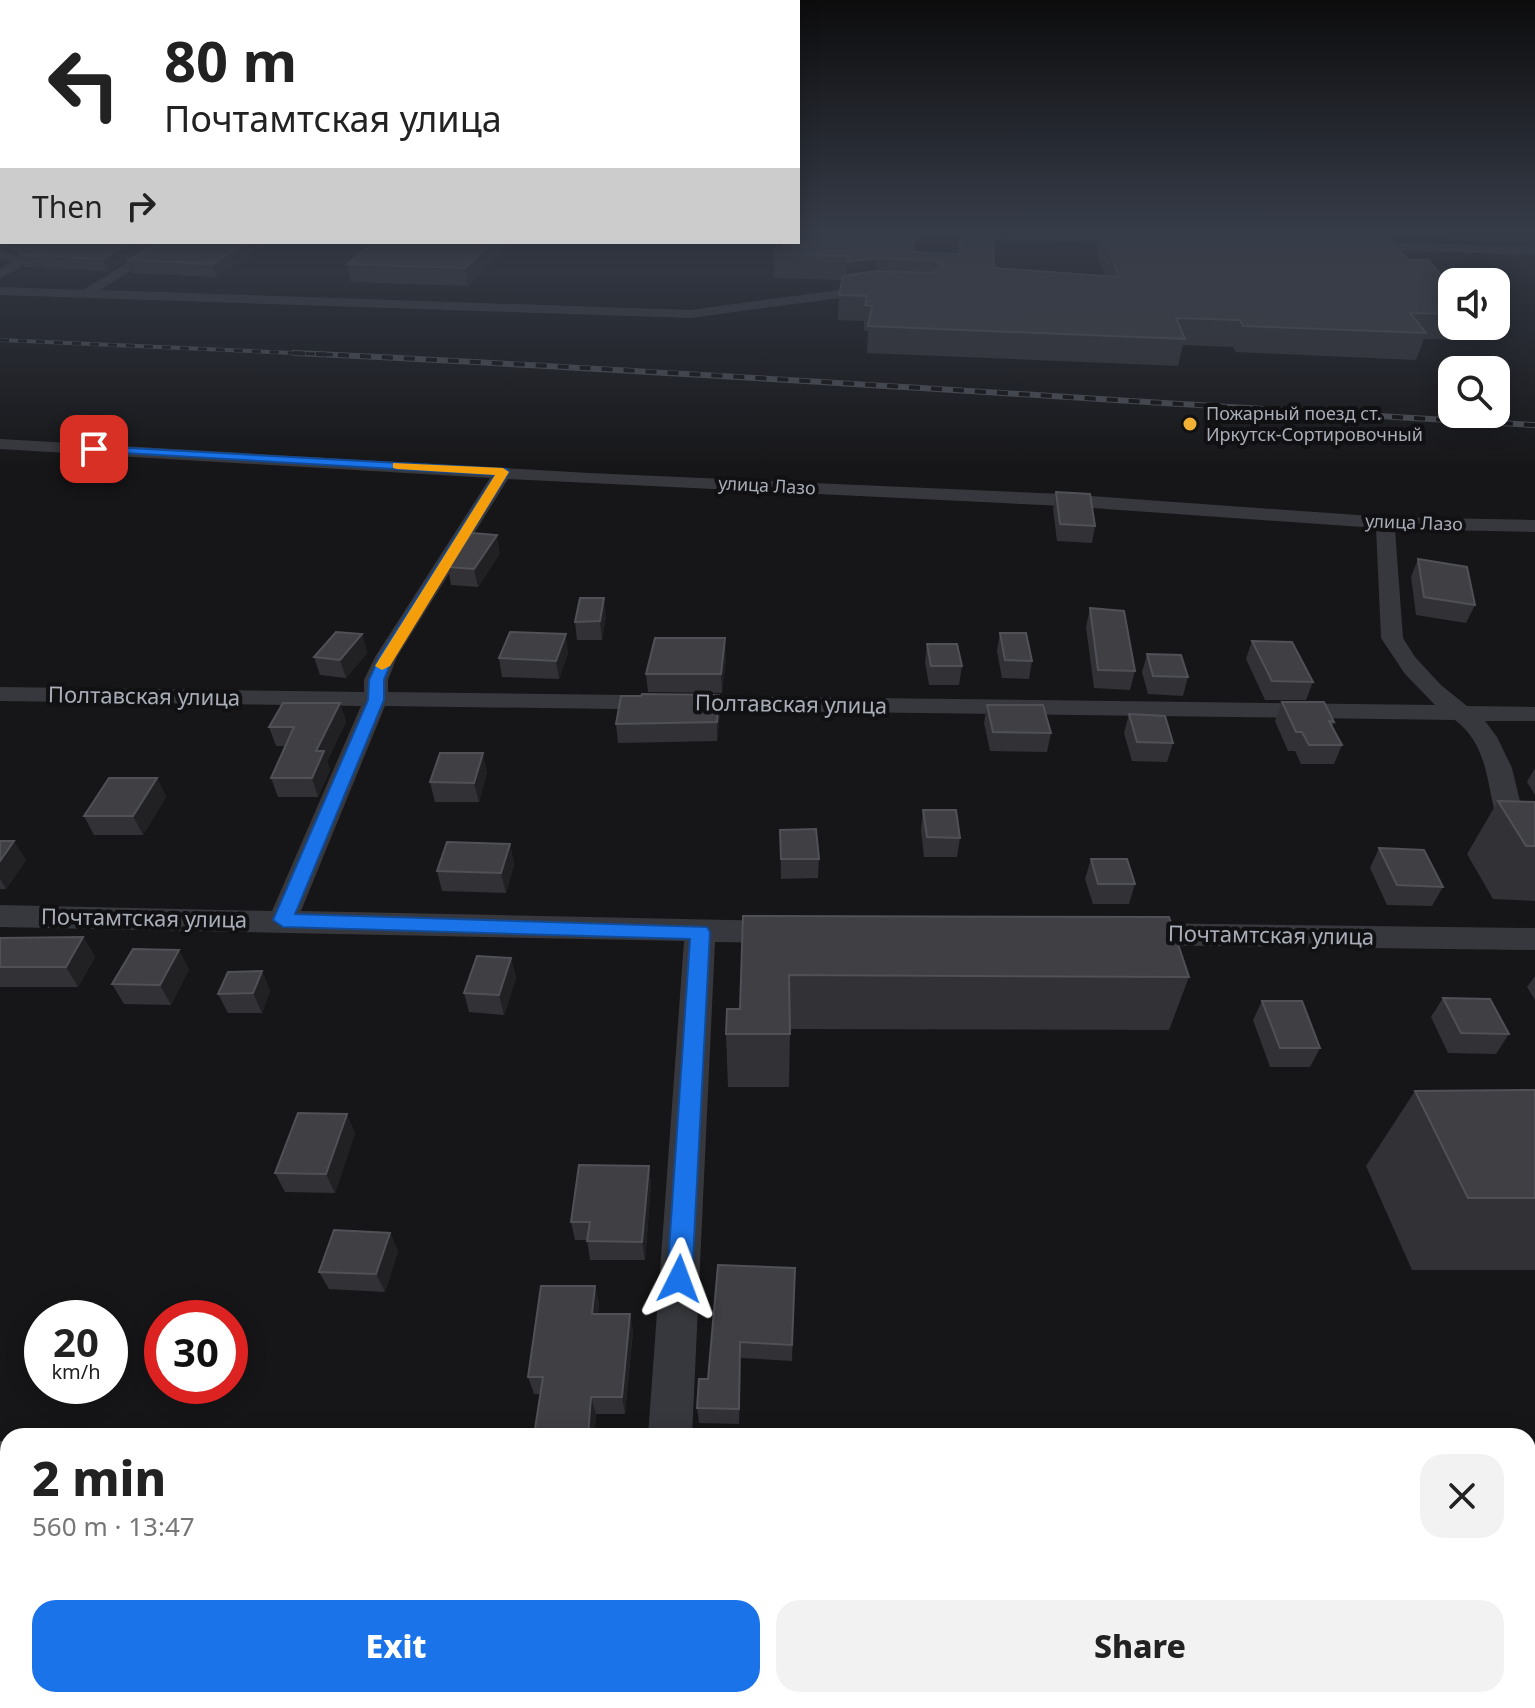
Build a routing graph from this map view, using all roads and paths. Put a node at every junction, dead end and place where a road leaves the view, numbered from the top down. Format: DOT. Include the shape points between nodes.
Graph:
graph roads {
  1 [pos="590,311"];
  2 [pos="714,311"];
  3 [pos="0,444"];
  4 [pos="503,472"];
  5 [pos="1385,523"];
  6 [pos="1535,526"];
  7 [pos="0,694"];
  8 [pos="376,700"];
  9 [pos="1462,713"];
  10 [pos="1535,714"];
  11 [pos="1535,868"];
  12 [pos="0,916"];
  13 [pos="283,920"];
  14 [pos="700,932"];
  15 [pos="807,932"];
  16 [pos="1112,933"];
  17 [pos="1535,939"];
  18 [pos="670,1428"];
  1 -- 2 [label="street"];
  3 -- 4 [label="street, улица Лазо"];
  4 -- 5 [label="street, улица Лазо" via="1063,500"];
  4 -- 8 [label="street" via="386,657 376,680"];
  5 -- 6 [label="street, улица Лазо"];
  5 -- 9 [label="street" via="1392,638 1432,689"];
  7 -- 8 [label="street, Полтавская улица"];
  8 -- 9 [label="street, Полтавская улица"];
  8 -- 13 [label="street"];
  9 -- 10 [label="street, Полтавская улица"];
  9 -- 11 [label="street" via="1480,729 1503,771 1511,820"];
  12 -- 13 [label="street, Почтамтская улица"];
  13 -- 14 [label="street, Почтамтская улица"];
  14 -- 15 [label="street, Почтамтская улица"];
  14 -- 18 [label="street"];
  16 -- 17 [label="street, Почтамтская улица"];
}
